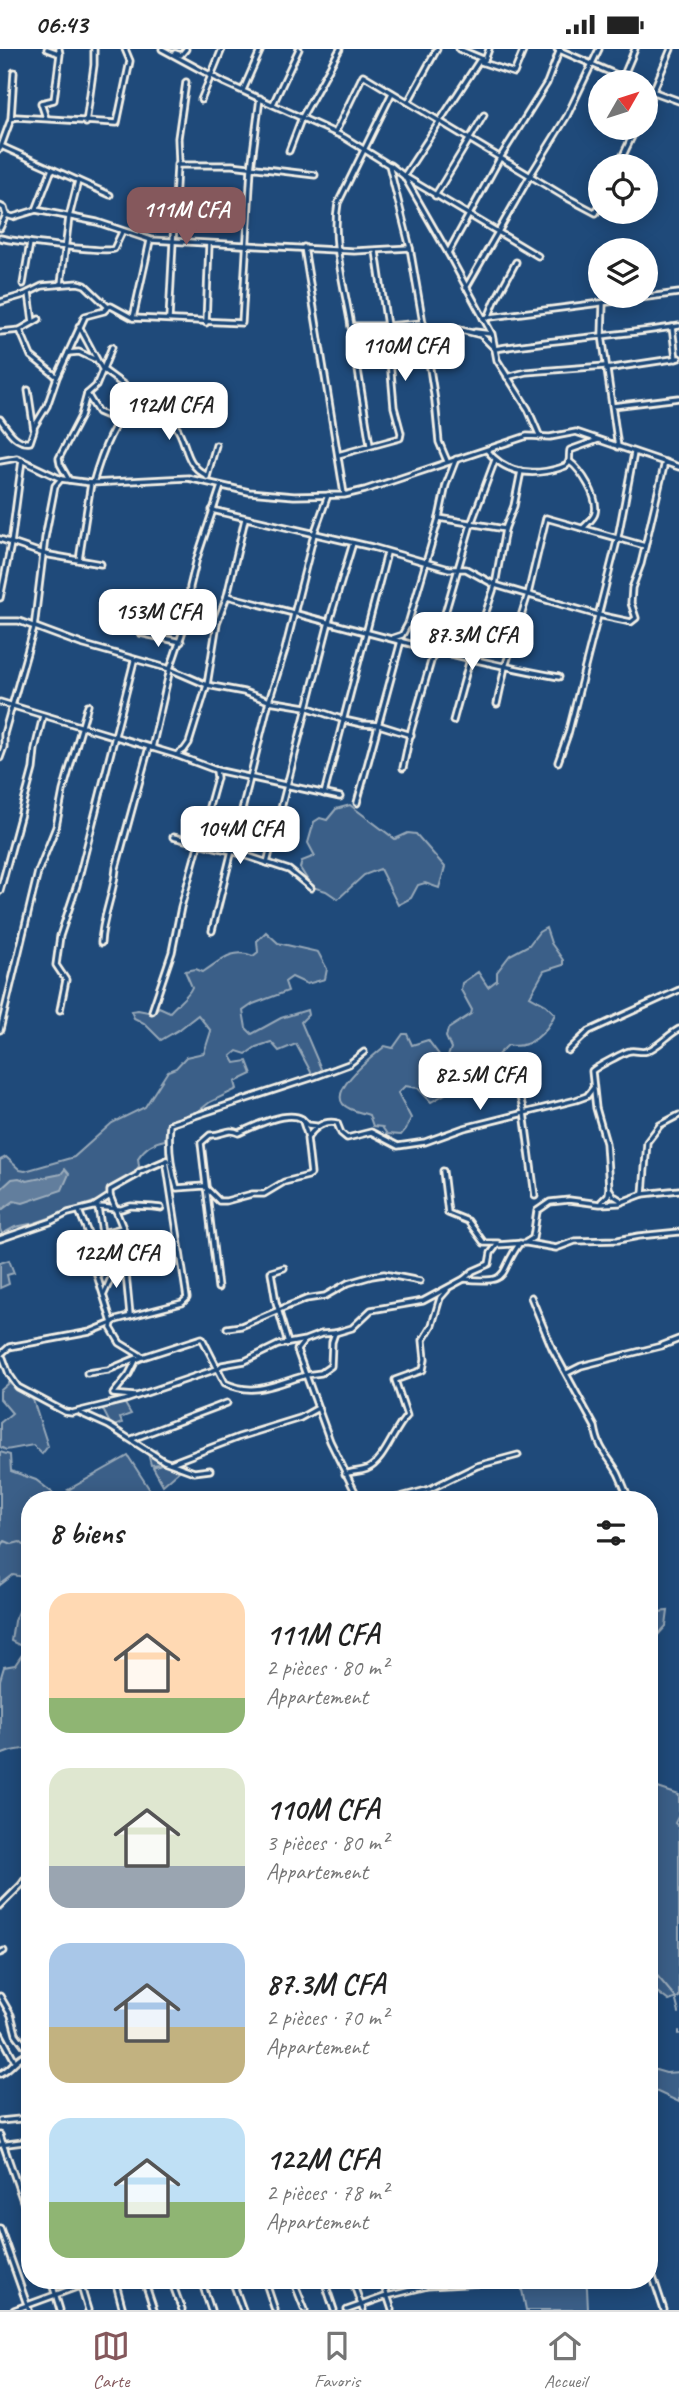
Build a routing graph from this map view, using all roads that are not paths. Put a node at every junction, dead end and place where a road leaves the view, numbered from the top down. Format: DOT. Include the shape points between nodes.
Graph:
graph roads {
  1 [pos="47,49"];
  2 [pos="94,49"];
  3 [pos="125,49"];
  4 [pos="162,49"];
  5 [pos="186,49"];
  6 [pos="222,49"];
  7 [pos="261,49"];
  8 [pos="299,49"];
  9 [pos="437,49"];
  10 [pos="459,49"];
  11 [pos="489,49"];
  12 [pos="524,49"];
  13 [pos="559,49"];
  14 [pos="599,49"];
  15 [pos="635,49"];
  16 [pos="671,49"];
  17 [pos="337,50"];
  18 [pos="169,51"];
  19 [pos="60,52"];
  20 [pos="485,59"];
  21 [pos="479,61"];
  22 [pos="593,64"];
  23 [pos="604,70"];
  24 [pos="626,70"];
  25 [pos="14,72"];
  26 [pos="211,74"];
  27 [pos="658,81"];
  28 [pos="186,82"];
  29 [pos="243,90"];
  30 [pos="393,93"];
  31 [pos="658,95"];
  32 [pos="260,98"];
  33 [pos="201,100"];
  34 [pos="679,101"];
  35 [pos="408,102"];
  36 [pos="273,104"];
  37 [pos="484,115"];
  38 [pos="302,117"];
  39 [pos="46,118"];
  40 [pos="11,119"];
  41 [pos="438,121"];
  42 [pos="86,123"];
  43 [pos="335,133"];
  44 [pos="470,139"];
  45 [pos="0,148"];
  46 [pos="366,149"];
  47 [pos="289,152"];
  48 [pos="500,158"];
  49 [pos="179,164"];
  50 [pos="389,165"];
  51 [pos="251,168"];
  52 [pos="52,169"];
  53 [pos="315,175"];
  54 [pos="404,176"];
  55 [pos="530,176"];
  56 [pos="78,181"];
  57 [pos="110,195"];
  58 [pos="435,196"];
  59 [pos="0,206"];
  60 [pos="588,209"];
  61 [pos="36,210"];
  62 [pos="6,215"];
  63 [pos="468,215"];
  64 [pos="69,217"];
  65 [pos="0,228"];
  66 [pos="122,232"];
  67 [pos="498,232"];
  68 [pos="0,238"];
  69 [pos="151,240"];
  70 [pos="175,241"];
  71 [pos="30,243"];
  72 [pos="209,243"];
  73 [pos="65,245"];
  74 [pos="246,246"];
  75 [pos="304,247"];
  76 [pos="410,248"];
  77 [pos="338,250"];
  78 [pos="376,251"];
  79 [pos="448,253"];
  80 [pos="538,257"];
  81 [pos="516,263"];
  82 [pos="23,284"];
  83 [pos="61,284"];
  84 [pos="466,288"];
  85 [pos="29,293"];
  86 [pos="679,293"];
  87 [pos="658,295"];
  88 [pos="0,302"];
  89 [pos="588,306"];
  90 [pos="107,307"];
  91 [pos="603,308"];
  92 [pos="134,318"];
  93 [pos="488,318"];
  94 [pos="39,319"];
  95 [pos="169,319"];
  96 [pos="483,319"];
  97 [pos="33,323"];
  98 [pos="206,323"];
  99 [pos="423,323"];
  100 [pos="351,326"];
  101 [pos="387,326"];
  102 [pos="679,326"];
  103 [pos="79,327"];
  104 [pos="672,327"];
  105 [pos="20,330"];
  106 [pos="424,330"];
  107 [pos="461,330"];
  108 [pos="0,332"];
  109 [pos="492,334"];
  110 [pos="602,335"];
  111 [pos="112,348"];
  112 [pos="495,348"];
  113 [pos="67,353"];
  114 [pos="677,358"];
  115 [pos="96,360"];
  116 [pos="606,368"];
  117 [pos="102,369"];
  118 [pos="57,377"];
  119 [pos="506,377"];
  120 [pos="27,390"];
  121 [pos="86,394"];
  122 [pos="135,394"];
  123 [pos="679,398"];
  124 [pos="613,405"];
  125 [pos="0,419"];
  126 [pos="117,419"];
  127 [pos="34,427"];
  128 [pos="540,437"];
  129 [pos="598,440"];
  130 [pos="216,445"];
  131 [pos="370,446"];
  132 [pos="618,447"];
  133 [pos="487,450"];
  134 [pos="634,453"];
  135 [pos="338,455"];
  136 [pos="456,459"];
  137 [pos="22,460"];
  138 [pos="495,460"];
  139 [pos="0,461"];
  140 [pos="569,461"];
  141 [pos="448,462"];
  142 [pos="665,462"];
  143 [pos="679,467"];
  144 [pos="521,471"];
  145 [pos="206,478"];
  146 [pos="61,479"];
  147 [pos="69,480"];
  148 [pos="92,483"];
  149 [pos="221,486"];
  150 [pos="328,495"];
  151 [pos="344,495"];
  152 [pos="212,510"];
  153 [pos="439,518"];
  154 [pos="245,519"];
  155 [pos="471,524"];
  156 [pos="583,528"];
  157 [pos="505,529"];
  158 [pos="314,534"];
  159 [pos="618,537"];
  160 [pos="0,539"];
  161 [pos="353,543"];
  162 [pos="11,544"];
  163 [pos="645,546"];
  164 [pos="387,553"];
  165 [pos="44,554"];
  166 [pos="79,560"];
  167 [pos="426,562"];
  168 [pos="100,564"];
  169 [pos="458,568"];
  170 [pos="495,585"];
  171 [pos="528,594"];
  172 [pos="227,596"];
  173 [pos="0,598"];
  174 [pos="295,613"];
  175 [pos="598,615"];
  176 [pos="0,621"];
  177 [pos="328,622"];
  178 [pos="34,628"];
  179 [pos="365,631"];
  180 [pos="140,633"];
  181 [pos="393,638"];
  182 [pos="401,641"];
  183 [pos="181,642"];
  184 [pos="434,651"];
  185 [pos="470,659"];
  186 [pos="134,661"];
  187 [pos="505,667"];
  188 [pos="170,669"];
  189 [pos="559,677"];
  190 [pos="207,685"];
  191 [pos="269,701"];
  192 [pos="0,702"];
  193 [pos="12,704"];
  194 [pos="497,704"];
  195 [pos="88,705"];
  196 [pos="306,707"];
  197 [pos="43,716"];
  198 [pos="344,720"];
  199 [pos="453,721"];
  200 [pos="379,725"];
  201 [pos="81,727"];
  202 [pos="411,735"];
  203 [pos="113,736"];
  204 [pos="150,748"];
  205 [pos="176,755"];
  206 [pos="0,758"];
  207 [pos="558,762"];
  208 [pos="404,768"];
  209 [pos="216,770"];
  210 [pos="251,778"];
  211 [pos="287,786"];
  212 [pos="324,794"];
  213 [pos="341,797"];
  214 [pos="357,803"];
  215 [pos="173,837"];
  216 [pos="200,843"];
  217 [pos="232,851"];
  218 [pos="267,863"];
  219 [pos="311,888"];
  220 [pos="0,891"];
  221 [pos="212,931"];
  222 [pos="101,943"];
  223 [pos="679,990"];
  224 [pos="60,1010"];
  225 [pos="152,1011"];
  226 [pos="1,1020"];
  227 [pos="679,1029"];
  228 [pos="0,1031"];
  229 [pos="568,1051"];
  230 [pos="364,1052"];
  231 [pos="515,1079"];
  232 [pos="593,1088"];
  233 [pos="524,1112"];
  234 [pos="679,1115"];
  235 [pos="302,1119"];
  236 [pos="317,1126"];
  237 [pos="309,1137"];
  238 [pos="168,1159"];
  239 [pos="443,1171"];
  240 [pos="205,1187"];
  241 [pos="608,1188"];
  242 [pos="679,1190"];
  243 [pos="643,1194"];
  244 [pos="110,1196"];
  245 [pos="534,1196"];
  246 [pos="624,1201"];
  247 [pos="600,1204"];
  248 [pos="95,1207"];
  249 [pos="115,1208"];
  250 [pos="161,1208"];
  251 [pos="79,1211"];
  252 [pos="123,1228"];
  253 [pos="679,1232"];
  254 [pos="0,1240"];
  255 [pos="500,1243"];
  256 [pos="522,1243"];
  257 [pos="284,1268"];
  258 [pos="127,1270"];
  259 [pos="464,1279"];
  260 [pos="420,1281"];
  261 [pos="218,1288"];
  262 [pos="447,1290"];
  263 [pos="104,1294"];
  264 [pos="531,1297"];
  265 [pos="280,1310"];
  266 [pos="130,1315"];
  267 [pos="112,1323"];
  268 [pos="228,1328"];
  269 [pos="335,1333"];
  270 [pos="679,1339"];
  271 [pos="305,1340"];
  272 [pos="288,1343"];
  273 [pos="0,1356"];
  274 [pos="143,1357"];
  275 [pos="217,1369"];
  276 [pos="87,1373"];
  277 [pos="567,1373"];
  278 [pos="306,1375"];
  279 [pos="138,1396"];
  280 [pos="227,1403"];
  281 [pos="318,1408"];
  282 [pos="78,1412"];
  283 [pos="132,1439"];
  284 [pos="518,1455"];
  285 [pos="171,1463"];
  286 [pos="210,1470"];
  287 [pos="345,1473"];
  288 [pos="354,1491"];
  289 [pos="423,1491"];
  290 [pos="626,1491"];
  291 [pos="21,1883"];
  292 [pos="1,1906"];
  293 [pos="0,1912"];
  294 [pos="0,1996"];
  295 [pos="6,2005"];
  296 [pos="0,2007"];
  297 [pos="0,2033"];
  298 [pos="21,2040"];
  299 [pos="21,2055"];
  300 [pos="15,2062"];
  301 [pos="0,2074"];
  302 [pos="21,2119"];
  303 [pos="0,2121"];
  304 [pos="0,2136"];
  305 [pos="21,2142"];
  306 [pos="1,2145"];
  307 [pos="21,2197"];
  308 [pos="0,2228"];
  309 [pos="21,2288"];
  310 [pos="21,2289"];
  311 [pos="54,2289"];
  312 [pos="72,2289"];
  313 [pos="81,2289"];
  314 [pos="117,2289"];
  315 [pos="147,2289"];
  316 [pos="174,2289"];
  317 [pos="204,2289"];
  318 [pos="235,2289"];
  319 [pos="268,2289"];
  320 [pos="297,2289"];
  321 [pos="327,2289"];
  322 [pos="355,2289"];
  323 [pos="385,2289"];
  324 [pos="412,2289"];
  325 [pos="657,2289"];
  326 [pos="56,2295"];
  327 [pos="387,2296"];
  328 [pos="28,2308"];
  329 [pos="362,2308"];
  330 [pos="14,2310"];
  331 [pos="60,2310"];
  332 [pos="88,2310"];
  333 [pos="123,2310"];
  334 [pos="154,2310"];
  335 [pos="181,2310"];
  336 [pos="211,2310"];
  337 [pos="243,2310"];
  338 [pos="275,2310"];
  339 [pos="305,2310"];
  340 [pos="334,2310"];
  341 [pos="347,2310"];
  342 [pos="392,2310"];
  343 [pos="664,2310"];
  1 -- 19 [label="street"];
  2 -- 42 [label="street"];
  3 -- 42 [label="street" via="130,61 118,121"];
  4 -- 18 [label="street"];
  5 -- 18 [label="street" via="181,55"];
  6 -- 26 [label="street"];
  7 -- 29 [label="street"];
  8 -- 36 [label="street"];
  9 -- 35 [label="street"];
  10 -- 20 [label="street"];
  11 -- 20 [label="street"];
  12 -- 21 [label="street" via="514,73"];
  13 -- 22 [label="street"];
  13 -- 48 [label="street" via="547,83"];
  14 -- 22 [label="street"];
  15 -- 24 [label="street"];
  16 -- 27 [label="street"];
  17 -- 38 [label="street"];
  18 -- 26 [label="street"];
  19 -- 39 [label="street" via="54,100 41,103"];
  20 -- 21 [label="street"];
  21 -- 41 [label="street"];
  22 -- 23 [label="street"];
  22 -- 55 [label="street"];
  25 -- 40 [label="street"];
  26 -- 29 [label="street"];
  26 -- 33 [label="street"];
  28 -- 49 [label="street"];
  29 -- 32 [label="street"];
  30 -- 35 [label="street"];
  30 -- 43 [label="street" via="363,75"];
  30 -- 46 [label="street"];
  31 -- 34 [label="street"];
  32 -- 36 [label="street"];
  32 -- 51 [label="street"];
  35 -- 41 [label="street"];
  36 -- 38 [label="street"];
  37 -- 44 [label="street"];
  38 -- 43 [label="street"];
  38 -- 47 [label="street"];
  39 -- 40 [label="street"];
  39 -- 42 [label="street"];
  40 -- 45 [label="street"];
  41 -- 44 [label="street"];
  41 -- 54 [label="street"];
  43 -- 46 [label="street"];
  44 -- 48 [label="street"];
  44 -- 58 [label="street"];
  45 -- 52 [label="street"];
  46 -- 50 [label="street"];
  46 -- 77 [label="street" via="338,203"];
  48 -- 55 [label="street"];
  48 -- 63 [label="street"];
  49 -- 51 [label="street"];
  49 -- 70 [label="street"];
  50 -- 54 [label="street"];
  50 -- 76 [label="street"];
  51 -- 53 [label="street"];
  51 -- 74 [label="street"];
  52 -- 56 [label="street"];
  52 -- 61 [label="street"];
  54 -- 58 [label="street"];
  54 -- 79 [label="street"];
  55 -- 60 [label="street"];
  55 -- 67 [label="street"];
  56 -- 57 [label="street"];
  56 -- 64 [label="street"];
  58 -- 63 [label="street"];
  59 -- 62 [label="street"];
  61 -- 62 [label="street"];
  61 -- 64 [label="street"];
  62 -- 65 [label="street"];
  63 -- 67 [label="street"];
  63 -- 79 [label="street"];
  64 -- 66 [label="street"];
  64 -- 73 [label="street"];
  66 -- 69 [label="street"];
  66 -- 73 [label="street" via="111,251"];
  67 -- 80 [label="street"];
  67 -- 84 [label="street"];
  68 -- 71 [label="street"];
  69 -- 70 [label="street"];
  69 -- 92 [label="street"];
  70 -- 72 [label="street"];
  70 -- 95 [label="street"];
  71 -- 73 [label="street"];
  71 -- 82 [label="street"];
  72 -- 74 [label="street"];
  72 -- 98 [label="street"];
  73 -- 83 [label="street"];
  74 -- 75 [label="street"];
  74 -- 98 [label="street" via="242,323"];
  75 -- 77 [label="street"];
  75 -- 135 [label="street"];
  76 -- 78 [label="street"];
  76 -- 99 [label="street"];
  77 -- 78 [label="street"];
  77 -- 100 [label="street"];
  78 -- 101 [label="street"];
  79 -- 84 [label="street"];
  81 -- 93 [label="street"];
  83 -- 85 [label="street"];
  83 -- 90 [label="street" via="85,285"];
  84 -- 96 [label="street"];
  85 -- 88 [label="street"];
  85 -- 97 [label="street"];
  86 -- 87 [label="street"];
  89 -- 93 [label="street"];
  90 -- 92 [label="street"];
  90 -- 103 [label="street" via="87,315"];
  91 -- 110 [label="street"];
  92 -- 95 [label="street"];
  93 -- 96 [label="street"];
  94 -- 97 [label="street"];
  95 -- 98 [label="street"];
  96 -- 109 [label="street"];
  97 -- 105 [label="street"];
  99 -- 101 [label="street"];
  99 -- 106 [label="street"];
  100 -- 101 [label="street"];
  100 -- 131 [label="street"];
  101 -- 131 [label="street" via="394,407 401,433 397,441"];
  102 -- 104 [label="street"];
  103 -- 113 [label="street"];
  103 -- 115 [label="street"];
  104 -- 110 [label="street"];
  104 -- 114 [label="street"];
  105 -- 108 [label="street"];
  105 -- 118 [label="street" via="31,356"];
  106 -- 107 [label="street"];
  106 -- 141 [label="street" via="439,442"];
  107 -- 109 [label="street"];
  107 -- 112 [label="street" via="481,335"];
  109 -- 112 [label="street"];
  110 -- 112 [label="street"];
  110 -- 116 [label="street"];
  111 -- 117 [label="street"];
  112 -- 119 [label="street"];
  113 -- 115 [label="street" via="79,352"];
  113 -- 118 [label="street"];
  114 -- 116 [label="street"];
  115 -- 117 [label="street"];
  116 -- 119 [label="street"];
  116 -- 124 [label="street"];
  117 -- 121 [label="street" via="96,386"];
  117 -- 122 [label="street"];
  118 -- 127 [label="street"];
  119 -- 128 [label="street"];
  120 -- 127 [label="street"];
  121 -- 126 [label="street" via="98,412"];
  121 -- 147 [label="street" via="81,416 59,458"];
  122 -- 126 [label="street"];
  122 -- 145 [label="street" via="156,404 177,427 189,460"];
  123 -- 124 [label="street"];
  124 -- 132 [label="street"];
  125 -- 127 [label="street" via="10,434 25,443 32,440"];
  126 -- 148 [label="street"];
  128 -- 129 [label="street" via="576,432"];
  128 -- 133 [label="street" via="527,436"];
  129 -- 132 [label="street"];
  129 -- 140 [label="street" via="570,450"];
  130 -- 145 [label="street"];
  131 -- 135 [label="street"];
  132 -- 134 [label="street"];
  133 -- 136 [label="street"];
  133 -- 138 [label="street"];
  134 -- 142 [label="street"];
  134 -- 159 [label="street"];
  135 -- 151 [label="street"];
  136 -- 141 [label="street"];
  136 -- 153 [label="street"];
  137 -- 139 [label="street"];
  137 -- 146 [label="street"];
  137 -- 162 [label="street"];
  138 -- 144 [label="street"];
  138 -- 155 [label="street"];
  140 -- 144 [label="street" via="548,473"];
  140 -- 156 [label="street" via="585,476 596,508"];
  141 -- 151 [label="street"];
  142 -- 143 [label="street"];
  142 -- 163 [label="street"];
  144 -- 157 [label="street"];
  145 -- 148 [label="street"];
  145 -- 149 [label="street"];
  146 -- 147 [label="street"];
  146 -- 165 [label="street" via="55,486"];
  147 -- 148 [label="street"];
  148 -- 166 [label="street"];
  149 -- 150 [label="street" via="269,495"];
  149 -- 152 [label="street"];
  150 -- 151 [label="street"];
  150 -- 158 [label="street"];
  152 -- 154 [label="street"];
  152 -- 183 [label="street" via="190,587"];
  153 -- 155 [label="street"];
  153 -- 167 [label="street"];
  154 -- 158 [label="street"];
  154 -- 172 [label="street"];
  155 -- 157 [label="street"];
  155 -- 169 [label="street"];
  156 -- 159 [label="street"];
  156 -- 171 [label="street" via="546,518"];
  157 -- 170 [label="street"];
  158 -- 161 [label="street"];
  158 -- 174 [label="street"];
  159 -- 163 [label="street"];
  159 -- 175 [label="street"];
  160 -- 162 [label="street"];
  161 -- 164 [label="street"];
  161 -- 177 [label="street"];
  162 -- 165 [label="street"];
  162 -- 173 [label="street"];
  163 -- 175 [label="street" via="632,588 635,619"];
  164 -- 167 [label="street"];
  164 -- 179 [label="street"];
  165 -- 166 [label="street"];
  165 -- 178 [label="street"];
  166 -- 168 [label="street"];
  167 -- 169 [label="street"];
  167 -- 181 [label="street" via="405,630"];
  169 -- 170 [label="street"];
  169 -- 184 [label="street"];
  170 -- 171 [label="street"];
  170 -- 185 [label="street"];
  171 -- 175 [label="street"];
  171 -- 187 [label="street"];
  172 -- 174 [label="street"];
  172 -- 190 [label="street" via="217,623"];
  174 -- 177 [label="street"];
  174 -- 191 [label="street"];
  175 -- 207 [label="street"];
  176 -- 178 [label="street" via="19,621"];
  177 -- 179 [label="street"];
  177 -- 196 [label="street"];
  178 -- 186 [label="street"];
  178 -- 193 [label="street"];
  179 -- 181 [label="street"];
  179 -- 198 [label="street"];
  180 -- 183 [label="street"];
  181 -- 182 [label="street"];
  182 -- 184 [label="street"];
  182 -- 200 [label="street"];
  183 -- 188 [label="street"];
  184 -- 185 [label="street"];
  184 -- 202 [label="street"];
  185 -- 187 [label="street"];
  185 -- 199 [label="street"];
  186 -- 188 [label="street"];
  186 -- 203 [label="street"];
  187 -- 189 [label="street"];
  187 -- 194 [label="street"];
  188 -- 190 [label="street"];
  188 -- 204 [label="street"];
  190 -- 191 [label="street"];
  190 -- 205 [label="street" via="189,743"];
  191 -- 196 [label="street"];
  191 -- 210 [label="street"];
  192 -- 193 [label="street"];
  193 -- 197 [label="street"];
  193 -- 206 [label="street"];
  195 -- 201 [label="street"];
  196 -- 198 [label="street"];
  196 -- 211 [label="street"];
  197 -- 201 [label="street"];
  197 -- 220 [label="street"];
  198 -- 200 [label="street"];
  198 -- 212 [label="street"];
  200 -- 202 [label="street"];
  200 -- 214 [label="street"];
  201 -- 203 [label="street"];
  201 -- 226 [label="street"];
  202 -- 208 [label="street"];
  203 -- 204 [label="street"];
  203 -- 224 [label="street" via="60,936 56,965 66,980"];
  204 -- 205 [label="street"];
  204 -- 222 [label="street" via="104,915"];
  205 -- 209 [label="street"];
  209 -- 210 [label="street"];
  209 -- 216 [label="street"];
  210 -- 211 [label="street"];
  210 -- 217 [label="street"];
  211 -- 212 [label="street"];
  211 -- 218 [label="street"];
  212 -- 213 [label="street"];
  215 -- 216 [label="street"];
  216 -- 217 [label="street"];
  216 -- 225 [label="street"];
  217 -- 218 [label="street"];
  217 -- 221 [label="street"];
  218 -- 219 [label="street" via="289,870"];
  223 -- 229 [label="street" via="589,1031"];
  226 -- 228 [label="street"];
  227 -- 232 [label="street" via="650,1050 629,1050 594,1067"];
  230 -- 238 [label="street" via="349,1064 314,1077 170,1124"];
  231 -- 233 [label="street"];
  232 -- 233 [label="street" via="581,1098"];
  232 -- 241 [label="street" via="606,1143"];
  233 -- 236 [label="street" via="434,1140 398,1146 371,1132 348,1138 335,1122"];
  233 -- 245 [label="street"];
  234 -- 243 [label="street" via="660,1125 647,1142"];
  235 -- 236 [label="street"];
  235 -- 237 [label="street"];
  235 -- 240 [label="street" via="267,1121 240,1133 229,1130 204,1139"];
  236 -- 237 [label="street"];
  237 -- 240 [label="street" via="309,1176 284,1182 264,1194 226,1201 219,1201"];
  238 -- 240 [label="street" via="177,1188"];
  238 -- 244 [label="street" via="124,1181 110,1190"];
  238 -- 266 [label="street" via="187,1298"];
  239 -- 255 [label="street" via="447,1213 468,1221 484,1243"];
  240 -- 261 [label="street"];
  241 -- 246 [label="street"];
  241 -- 247 [label="street"];
  242 -- 243 [label="street"];
  243 -- 246 [label="street"];
  244 -- 248 [label="street"];
  244 -- 249 [label="street"];
  246 -- 247 [label="street"];
  247 -- 256 [label="street" via="569,1200 544,1204 537,1211 534,1235"];
  248 -- 249 [label="street"];
  248 -- 251 [label="street"];
  248 -- 252 [label="street" via="102,1234"];
  249 -- 250 [label="street"];
  249 -- 252 [label="street"];
  251 -- 254 [label="street"];
  251 -- 263 [label="street"];
  252 -- 258 [label="street"];
  253 -- 256 [label="street" via="575,1241 555,1248"];
  255 -- 256 [label="street"];
  255 -- 259 [label="street" via="489,1263"];
  256 -- 259 [label="street" via="511,1255 505,1274 488,1280"];
  257 -- 265 [label="street" via="271,1272"];
  258 -- 263 [label="street" via="111,1278"];
  258 -- 266 [label="street"];
  259 -- 262 [label="street"];
  260 -- 265 [label="street" via="376,1275"];
  262 -- 269 [label="street" via="423,1301 371,1310 352,1328"];
  262 -- 287 [label="street" via="423,1340 423,1370 395,1380 407,1416 374,1464"];
  263 -- 267 [label="street"];
  264 -- 277 [label="street"];
  265 -- 268 [label="street"];
  265 -- 272 [label="street"];
  266 -- 267 [label="street"];
  267 -- 273 [label="street" via="90,1332 9,1347"];
  267 -- 274 [label="street" via="120,1343"];
  269 -- 271 [label="street"];
  269 -- 278 [label="street" via="331,1366"];
  270 -- 277 [label="street"];
  271 -- 272 [label="street"];
  271 -- 278 [label="street" via="297,1350"];
  272 -- 275 [label="street"];
  273 -- 282 [label="street" via="19,1387 65,1412"];
  274 -- 275 [label="street" via="202,1338"];
  274 -- 276 [label="street"];
  274 -- 279 [label="street" via="136,1360 113,1394"];
  275 -- 278 [label="street" via="226,1383 246,1391"];
  275 -- 279 [label="street"];
  277 -- 290 [label="street" via="595,1427 604,1456"];
  278 -- 281 [label="street"];
  279 -- 282 [label="street"];
  280 -- 283 [label="street"];
  281 -- 285 [label="street"];
  281 -- 287 [label="street"];
  282 -- 283 [label="street"];
  283 -- 285 [label="street"];
  284 -- 289 [label="street" via="477,1466"];
  285 -- 286 [label="street" via="194,1472"];
  287 -- 288 [label="street"];
  291 -- 292 [label="street"];
  292 -- 293 [label="street"];
  294 -- 295 [label="street"];
  295 -- 296 [label="street"];
  295 -- 298 [label="street"];
  297 -- 300 [label="street"];
  299 -- 300 [label="street"];
  300 -- 301 [label="street"];
  302 -- 303 [label="street"];
  304 -- 306 [label="street"];
  305 -- 306 [label="street"];
  306 -- 307 [label="street"];
  308 -- 309 [label="street"];
  310 -- 328 [label="street"];
  311 -- 326 [label="street"];
  312 -- 326 [label="street"];
  313 -- 332 [label="street"];
  314 -- 333 [label="street"];
  315 -- 334 [label="street"];
  316 -- 335 [label="street"];
  317 -- 336 [label="street"];
  318 -- 337 [label="street"];
  319 -- 338 [label="street"];
  320 -- 339 [label="street"];
  321 -- 340 [label="street"];
  322 -- 329 [label="street"];
  323 -- 327 [label="street"];
  324 -- 327 [label="street"];
  325 -- 343 [label="street"];
  326 -- 328 [label="street"];
  326 -- 331 [label="street"];
  327 -- 329 [label="street"];
  327 -- 342 [label="street"];
  328 -- 330 [label="street"];
  329 -- 341 [label="street"];
}
